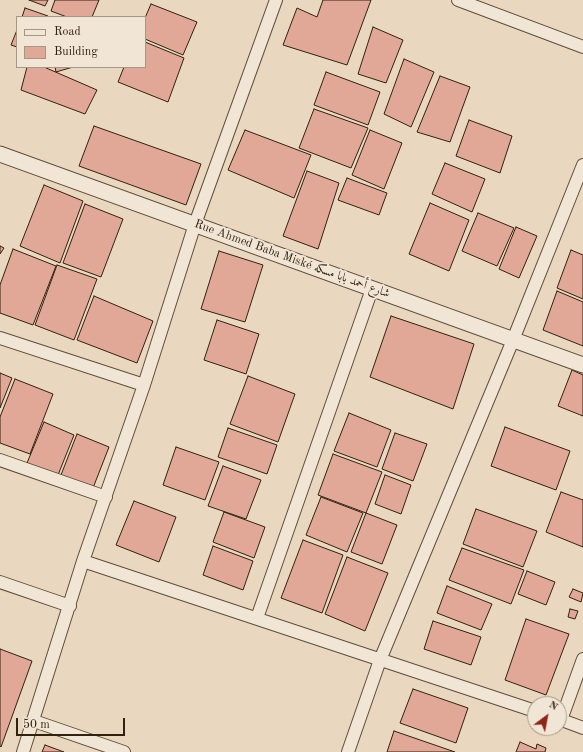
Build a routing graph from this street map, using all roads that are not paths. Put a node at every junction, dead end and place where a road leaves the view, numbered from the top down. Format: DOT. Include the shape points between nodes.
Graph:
graph roads {
  1 [pos="276,0"];
  2 [pos="458,0"];
  3 [pos="583,47"];
  4 [pos="0,154"];
  5 [pos="583,165"];
  6 [pos="195,224"];
  7 [pos="372,289"];
  8 [pos="0,338"];
  9 [pos="513,340"];
  10 [pos="583,365"];
  11 [pos="144,385"];
  12 [pos="0,460"];
  13 [pos="106,497"];
  14 [pos="83,561"];
  15 [pos="0,582"];
  16 [pos="70,606"];
  17 [pos="257,618"];
  18 [pos="583,659"];
  19 [pos="380,660"];
  20 [pos="567,701"];
  21 [pos="527,708"];
  22 [pos="34,721"];
  23 [pos="567,722"];
  24 [pos="583,728"];
  25 [pos="22,752"];
  26 [pos="124,752"];
  27 [pos="348,752"];
  1 -- 6 [label="street"];
  2 -- 3 [label="street"];
  4 -- 6 [label="street, Rue Ahmed Baba Miské شارع أحمد بابا مسكه"];
  5 -- 9 [label="street"];
  6 -- 7 [label="street, Rue Ahmed Baba Miské شارع أحمد بابا مسكه"];
  6 -- 11 [label="street"];
  7 -- 9 [label="street, Rue Ahmed Baba Miské شارع أحمد بابا مسكه"];
  7 -- 17 [label="street"];
  8 -- 11 [label="street"];
  9 -- 10 [label="street, Rue Ahmed Baba Miské شارع أحمد بابا مسكه"];
  9 -- 19 [label="street"];
  11 -- 13 [label="street"];
  12 -- 13 [label="street"];
  13 -- 14 [label="street"];
  14 -- 16 [label="street"];
  14 -- 17 [label="street"];
  15 -- 16 [label="street"];
  16 -- 22 [label="street"];
  17 -- 19 [label="street"];
  18 -- 20 [label="street"];
  19 -- 21 [label="street"];
  19 -- 27 [label="street"];
  22 -- 25 [label="street"];
  22 -- 26 [label="street"];
  23 -- 24 [label="street"];
}
